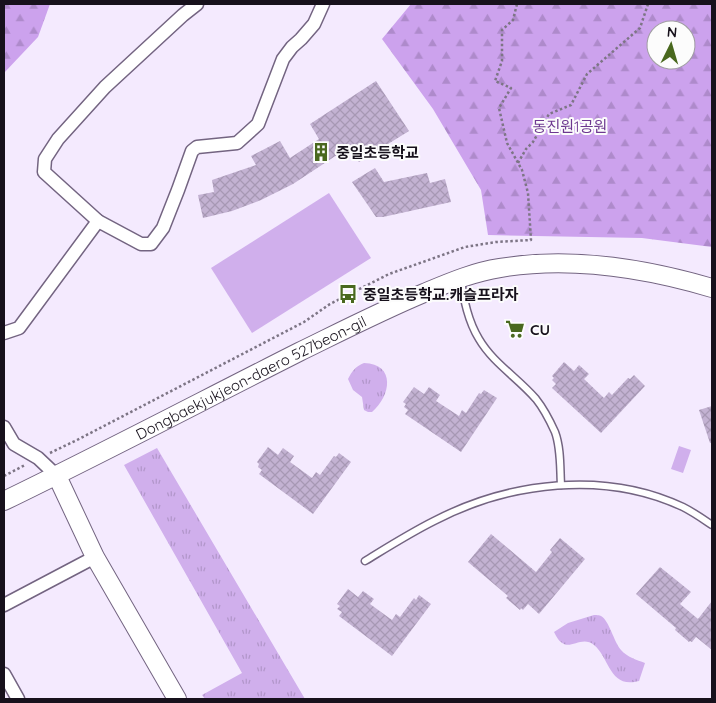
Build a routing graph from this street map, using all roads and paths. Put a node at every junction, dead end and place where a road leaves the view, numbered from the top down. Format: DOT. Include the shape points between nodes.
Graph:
graph roads {
  1 [pos="196,4"];
  2 [pos="323,4"];
  3 [pos="517,4"];
  4 [pos="648,4"];
  5 [pos="518,163"];
  6 [pos="98,222"];
  7 [pos="460,278"];
  8 [pos="712,288"];
  9 [pos="4,333"];
  10 [pos="4,427"];
  11 [pos="38,458"];
  12 [pos="4,476"];
  13 [pos="56,476"];
  14 [pos="561,485"];
  15 [pos="4,501"];
  16 [pos="712,525"];
  17 [pos="95,558"];
  18 [pos="365,561"];
  19 [pos="4,605"];
  20 [pos="4,674"];
  21 [pos="18,699"];
  22 [pos="177,699"];
  1 -- 6 [label="street" via="105,87 58,139 45,160 44,172"];
  2 -- 6 [label="street" via="314,24 284,59 258,124 237,143 197,147 192,151 163,228 151,244 141,244"];
  3 -- 5 [label="path" via="513,20 502,30 502,61 495,81 511,88 499,108 507,143"];
  4 -- 5 [label="path" via="640,28 587,74 571,105 549,114"];
  5 -- 11 [label="path" via="528,193 531,240 465,247 388,274 330,304 304,322"];
  6 -- 9 [label="street" via="19,328"];
  7 -- 8 [label="street, Dongbaekjukjeon-daero 527beon-gil" via="499,268 573,264 642,271"];
  7 -- 13 [label="street, Dongbaekjukjeon-daero 527beon-gil" via="362,320"];
  7 -- 14 [label="lane" via="478,338 535,398 550,422 556,435"];
  10 -- 11 [label="street" via="14,444"];
  11 -- 12 [label="path"];
  11 -- 13 [label="street"];
  13 -- 15 [label="street, Dongbaekjukjeon-daero 527beon-gil"];
  13 -- 17 [label="street"];
  14 -- 16 [label="lane" via="582,484 646,493 684,508"];
  14 -- 18 [label="lane" via="485,500 451,513"];
  17 -- 19 [label="street"];
  17 -- 22 [label="street"];
  20 -- 21 [label="street"];
}
